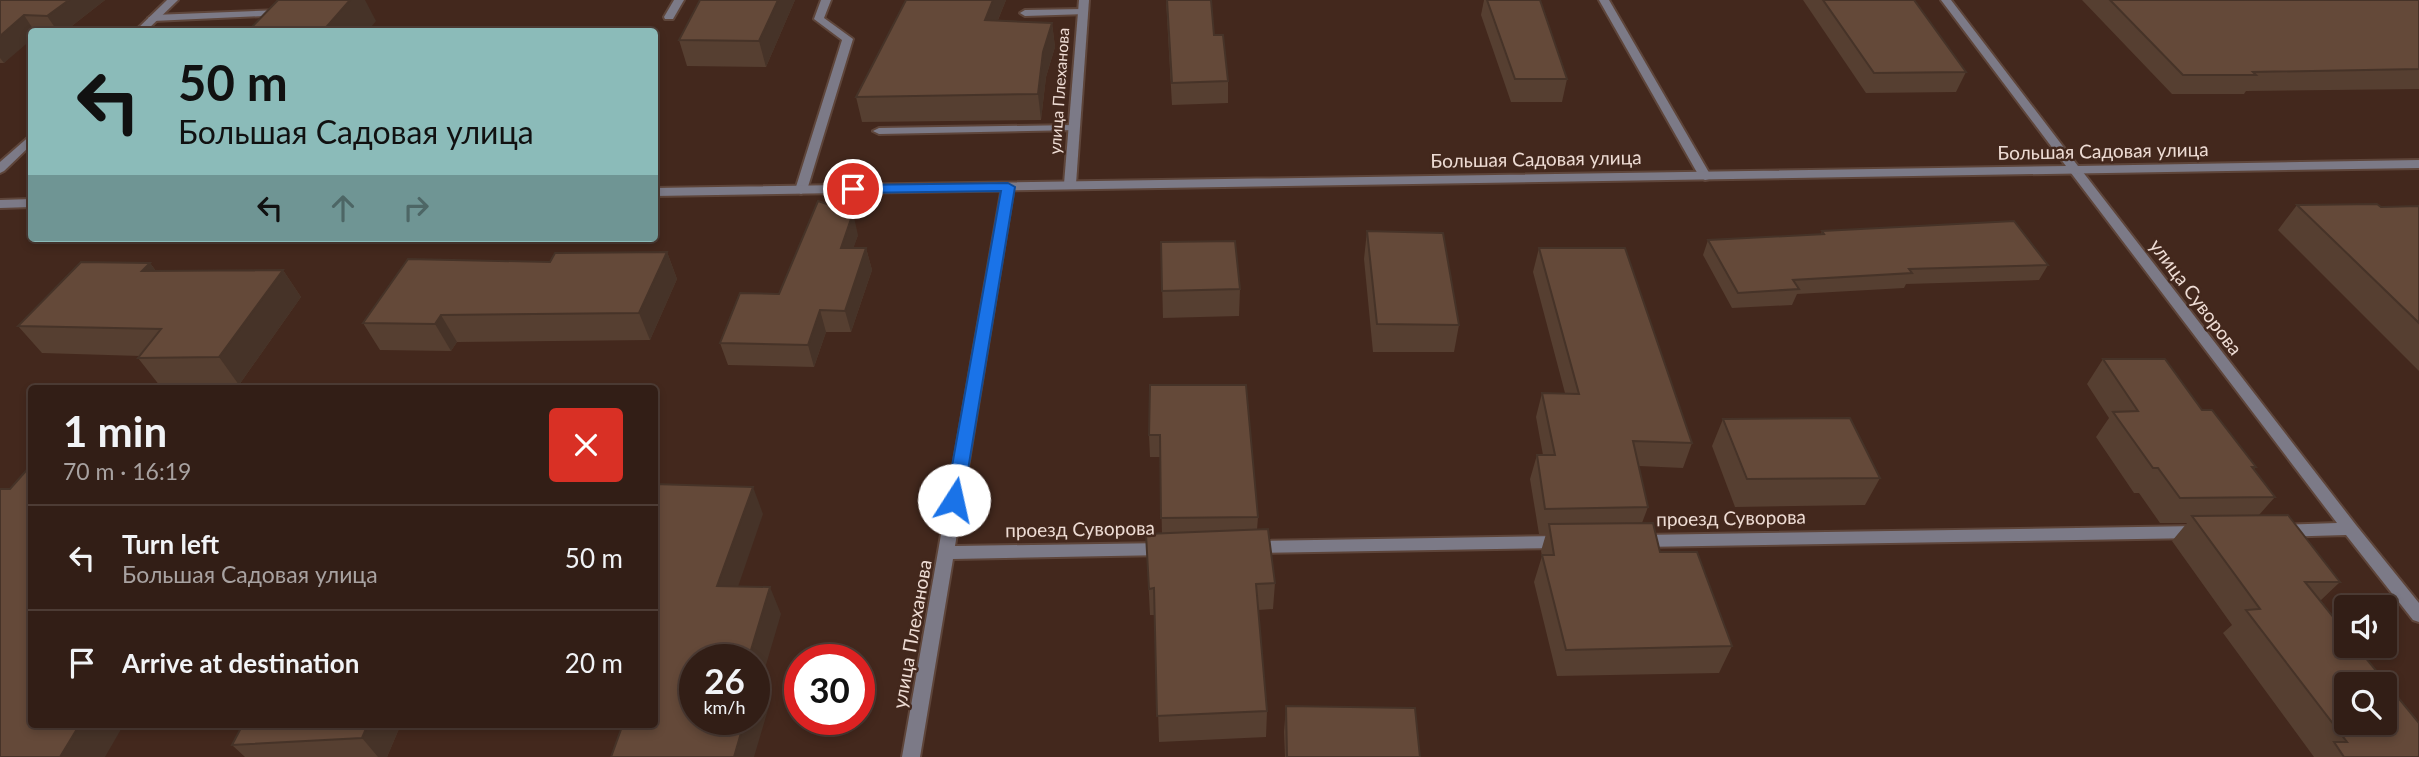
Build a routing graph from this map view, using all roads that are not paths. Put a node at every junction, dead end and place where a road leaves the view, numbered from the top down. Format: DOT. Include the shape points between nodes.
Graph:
graph roads {
  1 [pos="173,0"];
  2 [pos="679,0"];
  3 [pos="826,0"];
  4 [pos="1604,0"];
  5 [pos="1946,0"];
  6 [pos="1083,6"];
  7 [pos="286,13"];
  8 [pos="1025,13"];
  9 [pos="669,17"];
  10 [pos="153,18"];
  11 [pos="143,28"];
  12 [pos="1074,128"];
  13 [pos="879,131"];
  14 [pos="28,141"];
  15 [pos="2419,164"];
  16 [pos="0,169"];
  17 [pos="2075,170"];
  18 [pos="1705,176"];
  19 [pos="1070,184"];
  20 [pos="1008,187"];
  21 [pos="801,190"];
  22 [pos="658,192"];
  23 [pos="28,203"];
  24 [pos="0,204"];
  25 [pos="2350,529"];
  26 [pos="2265,531"];
  27 [pos="2209,532"];
  28 [pos="1623,541"];
  29 [pos="1581,542"];
  30 [pos="1177,548"];
  31 [pos="1232,548"];
  32 [pos="946,553"];
  33 [pos="2419,615"];
  34 [pos="911,757"];
  1 -- 10 [label="street"];
  2 -- 9 [label="street"];
  3 -- 21 [label="street" via="819,19 848,39"];
  4 -- 18 [label="street"];
  5 -- 17 [label="street, улица Суворова"];
  6 -- 8 [label="street"];
  6 -- 12 [label="street, улица Плеханова"];
  7 -- 10 [label="street"];
  10 -- 11 [label="street"];
  12 -- 13 [label="street"];
  12 -- 19 [label="street, улица Плеханова"];
  14 -- 16 [label="street"];
  15 -- 17 [label="street, Большая Садовая улица"];
  17 -- 18 [label="street, Большая Садовая улица"];
  17 -- 25 [label="street, улица Суворова"];
  18 -- 19 [label="street, Большая Садовая улица"];
  19 -- 20 [label="street, Большая Садовая улица"];
  20 -- 21 [label="street, Большая Садовая улица"];
  20 -- 32 [label="street, улица Плеханова"];
  21 -- 22 [label="street, Большая Садовая улица"];
  23 -- 24 [label="street"];
  25 -- 26 [label="street"];
  25 -- 33 [label="street, улица Суворова"];
  27 -- 28 [label="street, проезд Суворова"];
  29 -- 31 [label="street"];
  30 -- 32 [label="street, проезд Суворова"];
  32 -- 34 [label="street, улица Плеханова"];
}
